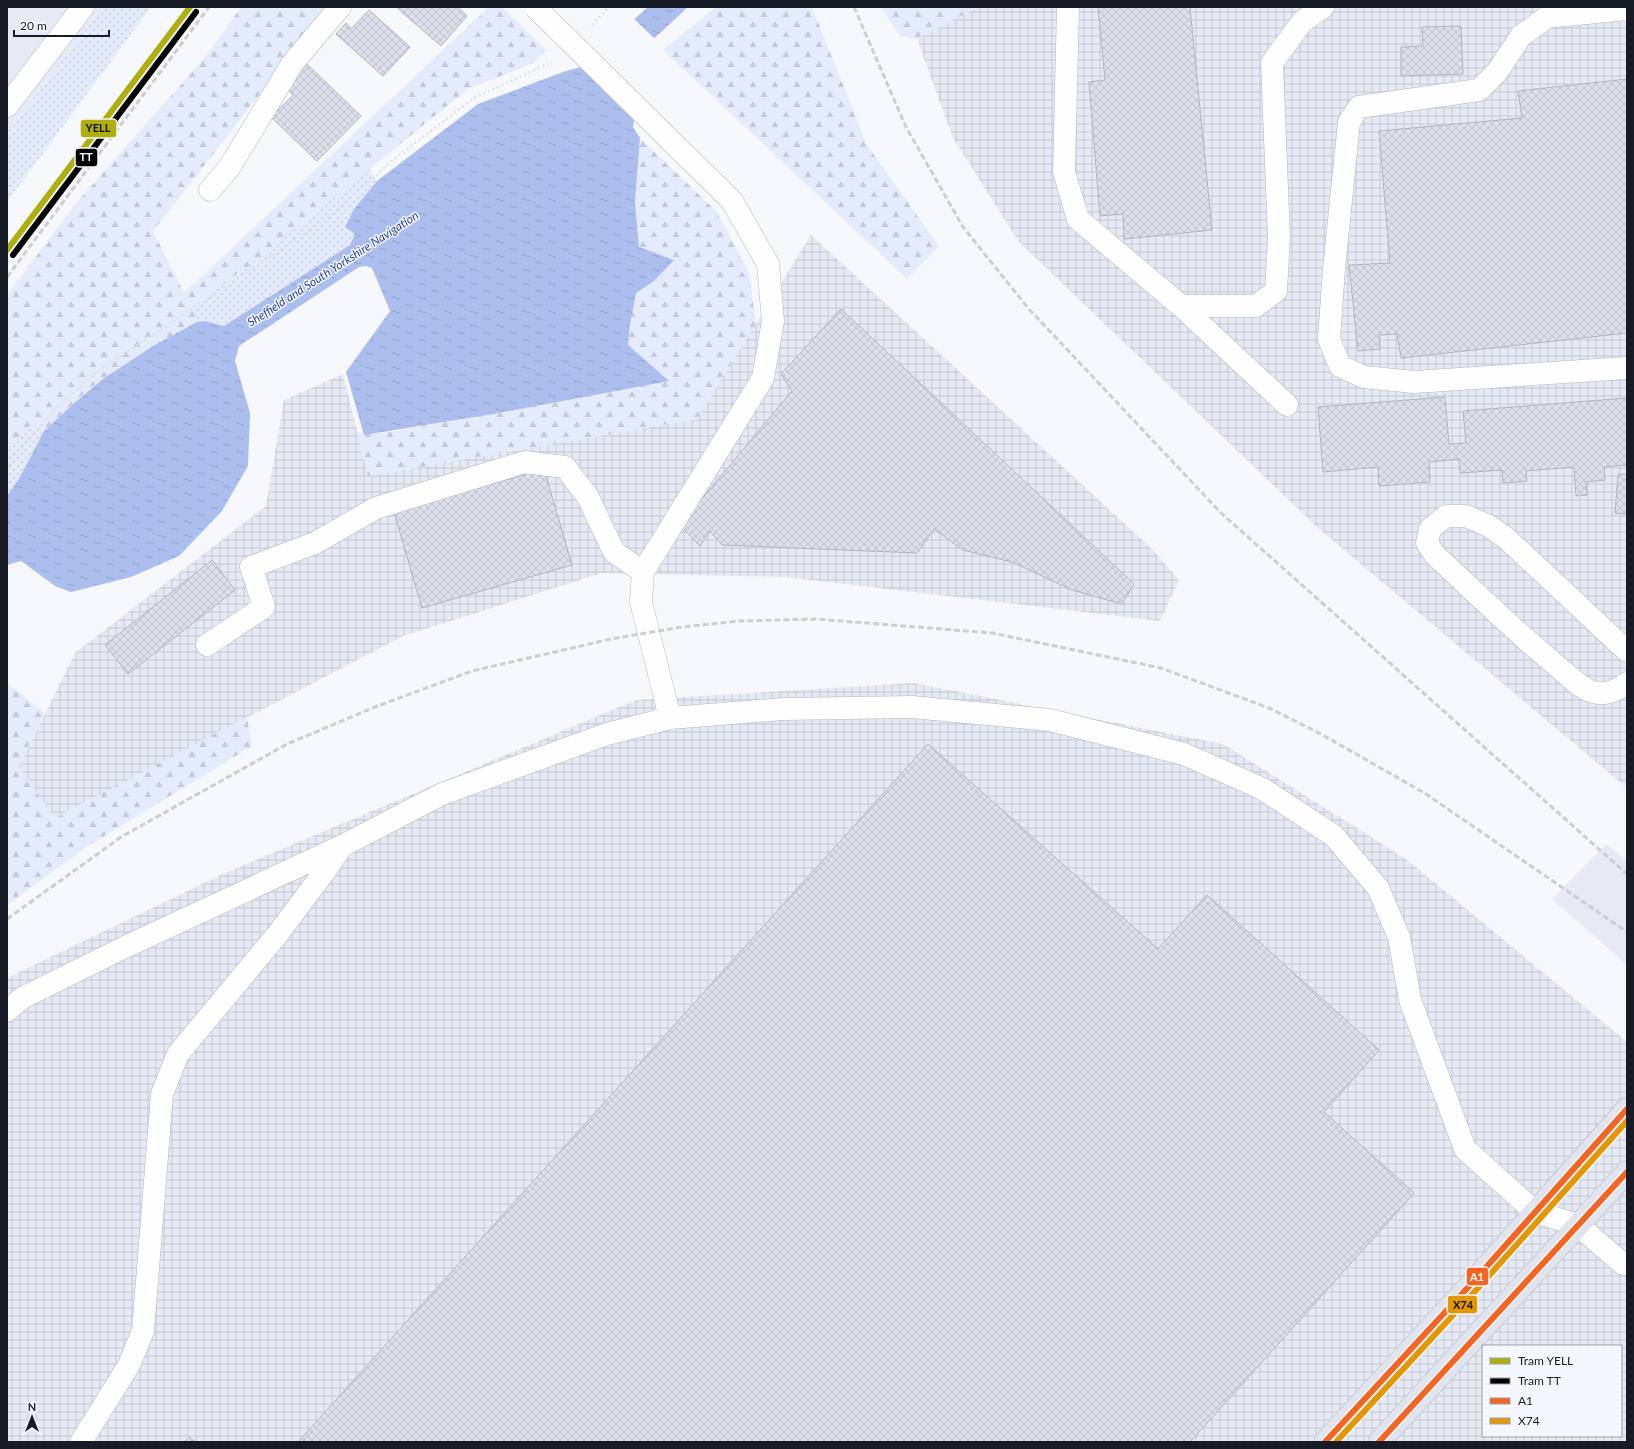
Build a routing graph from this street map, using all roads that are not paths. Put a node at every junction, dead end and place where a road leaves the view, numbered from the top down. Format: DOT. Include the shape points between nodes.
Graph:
graph roads {
  1 [pos="340,7"];
  2 [pos="535,7"];
  3 [pos="1068,7"];
  4 [pos="1323,7"];
  5 [pos="81,8"];
  6 [pos="1627,9"];
  7 [pos="7,106"];
  8 [pos="210,190"];
  9 [pos="1181,306"];
  10 [pos="1627,368"];
  11 [pos="1287,405"];
  12 [pos="643,572"];
  13 [pos="207,645"];
  14 [pos="1627,651"];
  15 [pos="1627,683"];
  16 [pos="670,718"];
  17 [pos="342,846"];
  18 [pos="7,1011"];
  19 [pos="1627,1109"];
  20 [pos="1627,1172"];
  21 [pos="1535,1212"];
  22 [pos="1578,1225"];
  23 [pos="1627,1264"];
  24 [pos="81,1442"];
  25 [pos="1325,1442"];
  26 [pos="1379,1442"];
  1 -- 8 [label="lane" via="292,64 229,168"];
  2 -- 12 [label="lane, bridge" via="732,201 768,264 773,321 763,378"];
  3 -- 9 [label="lane" via="1064,172 1078,219"];
  4 -- 9 [label="lane" via="1302,22 1272,63 1279,238 1276,291 1256,306"];
  5 -- 7 [label="lane"];
  6 -- 10 [label="lane" via="1547,17 1521,36 1497,72 1479,90 1359,106 1349,122 1329,339 1340,366 1364,377 1414,382"];
  9 -- 11 [label="lane"];
  12 -- 13 [label="lane" via="614,552 588,497 564,467 525,462 376,508 315,543 251,567 264,607"];
  12 -- 16 [label="lane" via="641,602"];
  14 -- 15 [label="lane" via="1506,538 1489,526 1466,516 1446,516 1430,529 1427,543 1435,555 1528,642 1582,686 1593,692 1606,694"];
  16 -- 17 [label="lane" via="607,734 442,794"];
  16 -- 21 [label="lane" via="783,709 912,707 1050,720 1184,754 1263,789 1334,836 1378,888 1399,937 1410,1000 1465,1149"];
  17 -- 18 [label="lane" via="35,991"];
  17 -- 24 [label="lane" via="277,935 178,1054 162,1094 143,1331 130,1365"];
  19 -- 21 [label="highway"];
  20 -- 22 [label="highway"];
  21 -- 22 [label="lane"];
  21 -- 25 [label="highway"];
  22 -- 23 [label="lane" via="1623,1264"];
  22 -- 26 [label="highway"];
}
